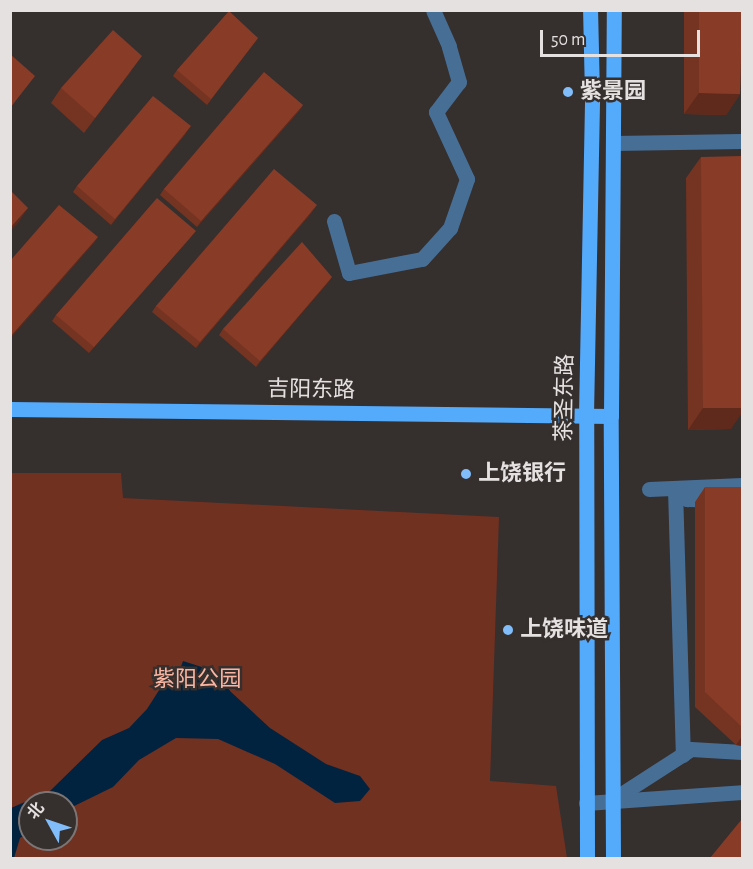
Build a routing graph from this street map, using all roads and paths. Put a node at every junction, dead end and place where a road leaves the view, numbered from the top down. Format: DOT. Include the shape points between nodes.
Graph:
graph roads {
  1 [pos="433,10"];
  2 [pos="590,10"];
  3 [pos="614,10"];
  4 [pos="742,141"];
  5 [pos="613,143"];
  6 [pos="334,221"];
  7 [pos="10,409"];
  8 [pos="586,415"];
  9 [pos="611,416"];
  10 [pos="742,485"];
  11 [pos="649,489"];
  12 [pos="675,489"];
  13 [pos="742,500"];
  14 [pos="742,752"];
  15 [pos="683,755"];
  16 [pos="742,792"];
  17 [pos="613,800"];
  18 [pos="585,803"];
  19 [pos="587,858"];
  20 [pos="613,858"];
  1 -- 6 [label="street" via="459,82 435,111 467,179 450,228 422,259 349,273"];
  2 -- 8 [label="main road, 茶圣东路"];
  3 -- 5 [label="main road, 茶圣东路"];
  4 -- 5 [label="street"];
  5 -- 9 [label="main road, 茶圣东路"];
  7 -- 8 [label="main road, 吉阳东路"];
  8 -- 9 [label="main road, 吉阳东路"];
  8 -- 18 [label="main road, 茶圣东路"];
  9 -- 17 [label="main road, 茶圣东路"];
  10 -- 12 [label="street"];
  11 -- 12 [label="street"];
  12 -- 13 [label="street" via="687,499"];
  12 -- 15 [label="street"];
  14 -- 15 [label="street" via="691,749"];
  15 -- 17 [label="street"];
  16 -- 17 [label="street"];
  17 -- 18 [label="street"];
  17 -- 20 [label="main road, 茶圣东路"];
  18 -- 19 [label="main road, 茶圣东路"];
}
